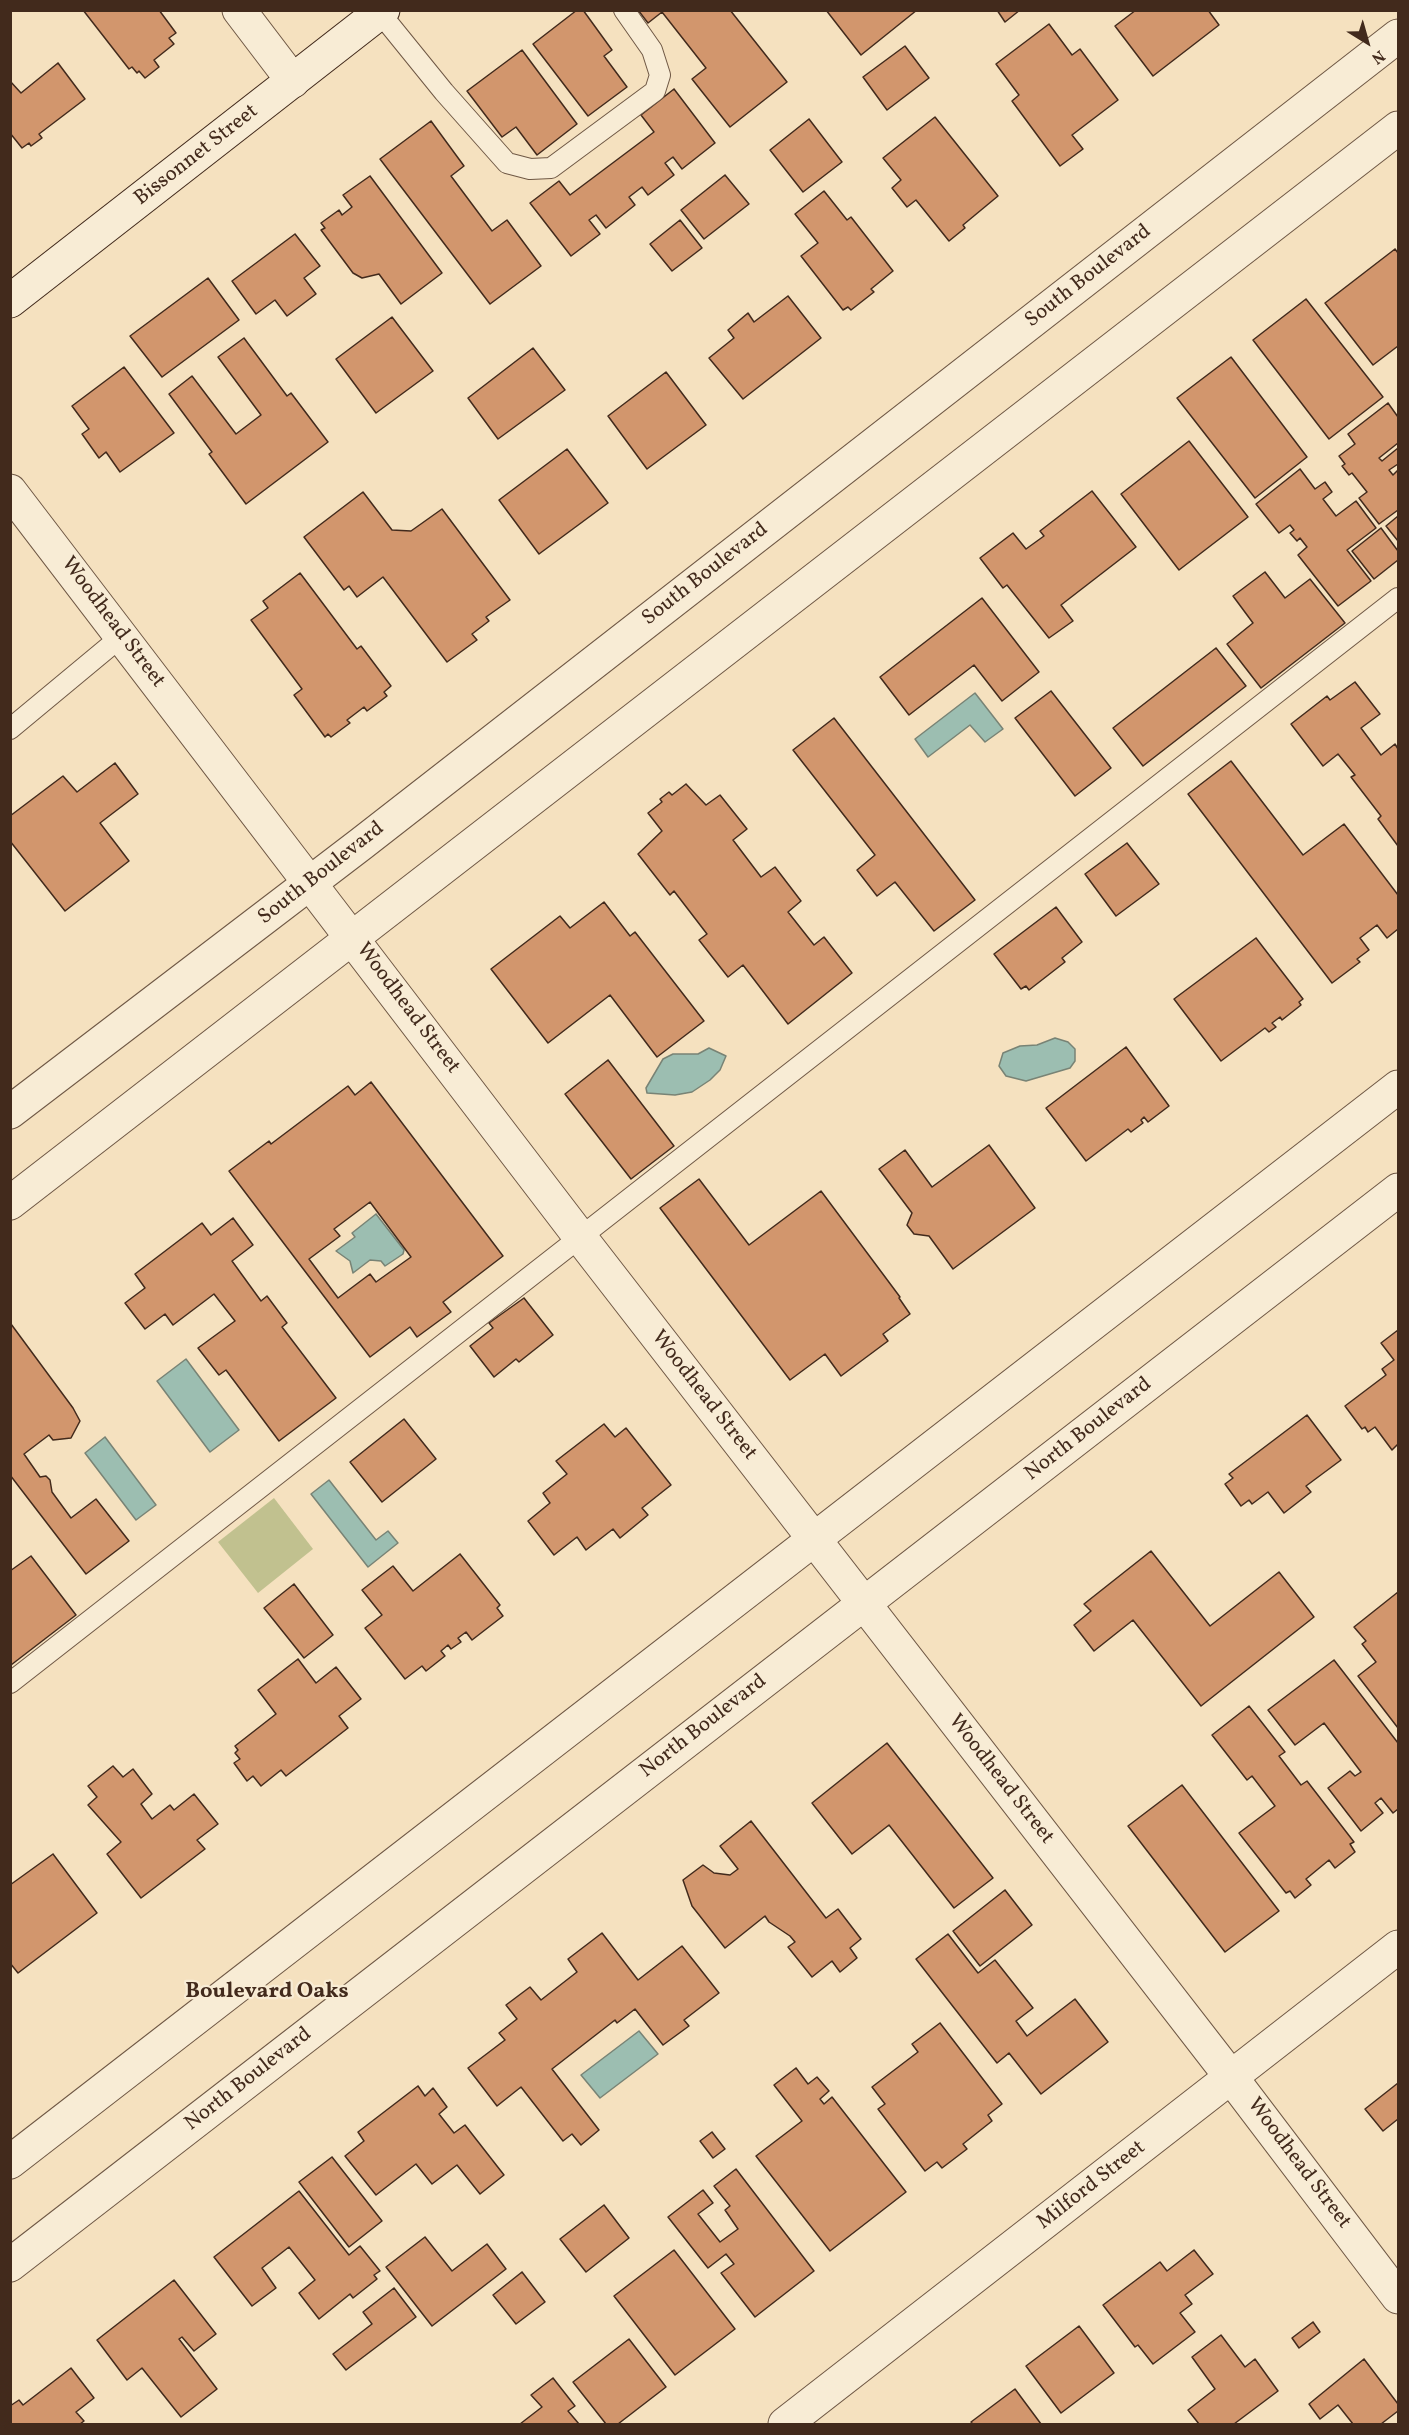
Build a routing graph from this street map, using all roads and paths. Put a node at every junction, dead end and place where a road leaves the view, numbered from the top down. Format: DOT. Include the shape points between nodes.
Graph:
graph roads {
  1 [pos="239,10"];
  2 [pos="624,10"];
  3 [pos="382,12"];
  4 [pos="1398,36"];
  5 [pos="293,81"];
  6 [pos="1398,128"];
  7 [pos="10,301"];
  8 [pos="10,491"];
  9 [pos="1398,598"];
  10 [pos="122,636"];
  11 [pos="10,729"];
  12 [pos="311,882"];
  13 [pos="353,937"];
  14 [pos="1398,1087"];
  15 [pos="10,1112"];
  16 [pos="1398,1190"];
  17 [pos="10,1203"];
  18 [pos="580,1237"];
  19 [pos="813,1540"];
  20 [pos="863,1605"];
  21 [pos="10,1683"];
  22 [pos="1398,1947"];
  23 [pos="1231,2077"];
  24 [pos="10,2162"];
  25 [pos="10,2265"];
  26 [pos="1398,2297"];
  27 [pos="785,2424"];
  1 -- 5 [label="street"];
  2 -- 3 [label="lane" via="652,50 660,75 655,91 551,168 530,169 507,163 444,92"];
  3 -- 5 [label="street, Bissonnet Street"];
  4 -- 12 [label="street, South Boulevard"];
  5 -- 7 [label="street, Bissonnet Street"];
  6 -- 13 [label="street"];
  8 -- 10 [label="street, Woodhead Street"];
  9 -- 18 [label="lane"];
  10 -- 11 [label="lane"];
  10 -- 12 [label="street, Woodhead Street"];
  12 -- 13 [label="street, Woodhead Street"];
  12 -- 15 [label="street, South Boulevard"];
  13 -- 17 [label="street"];
  13 -- 18 [label="street, Woodhead Street"];
  14 -- 19 [label="street"];
  16 -- 20 [label="street, North Boulevard"];
  18 -- 19 [label="street, Woodhead Street"];
  18 -- 21 [label="lane"];
  19 -- 20 [label="street, Woodhead Street"];
  19 -- 24 [label="street"];
  20 -- 23 [label="street, Woodhead Street"];
  20 -- 25 [label="street, North Boulevard"];
  22 -- 23 [label="street, Milford Street"];
  23 -- 26 [label="street, Woodhead Street"];
  23 -- 27 [label="street, Milford Street"];
}
